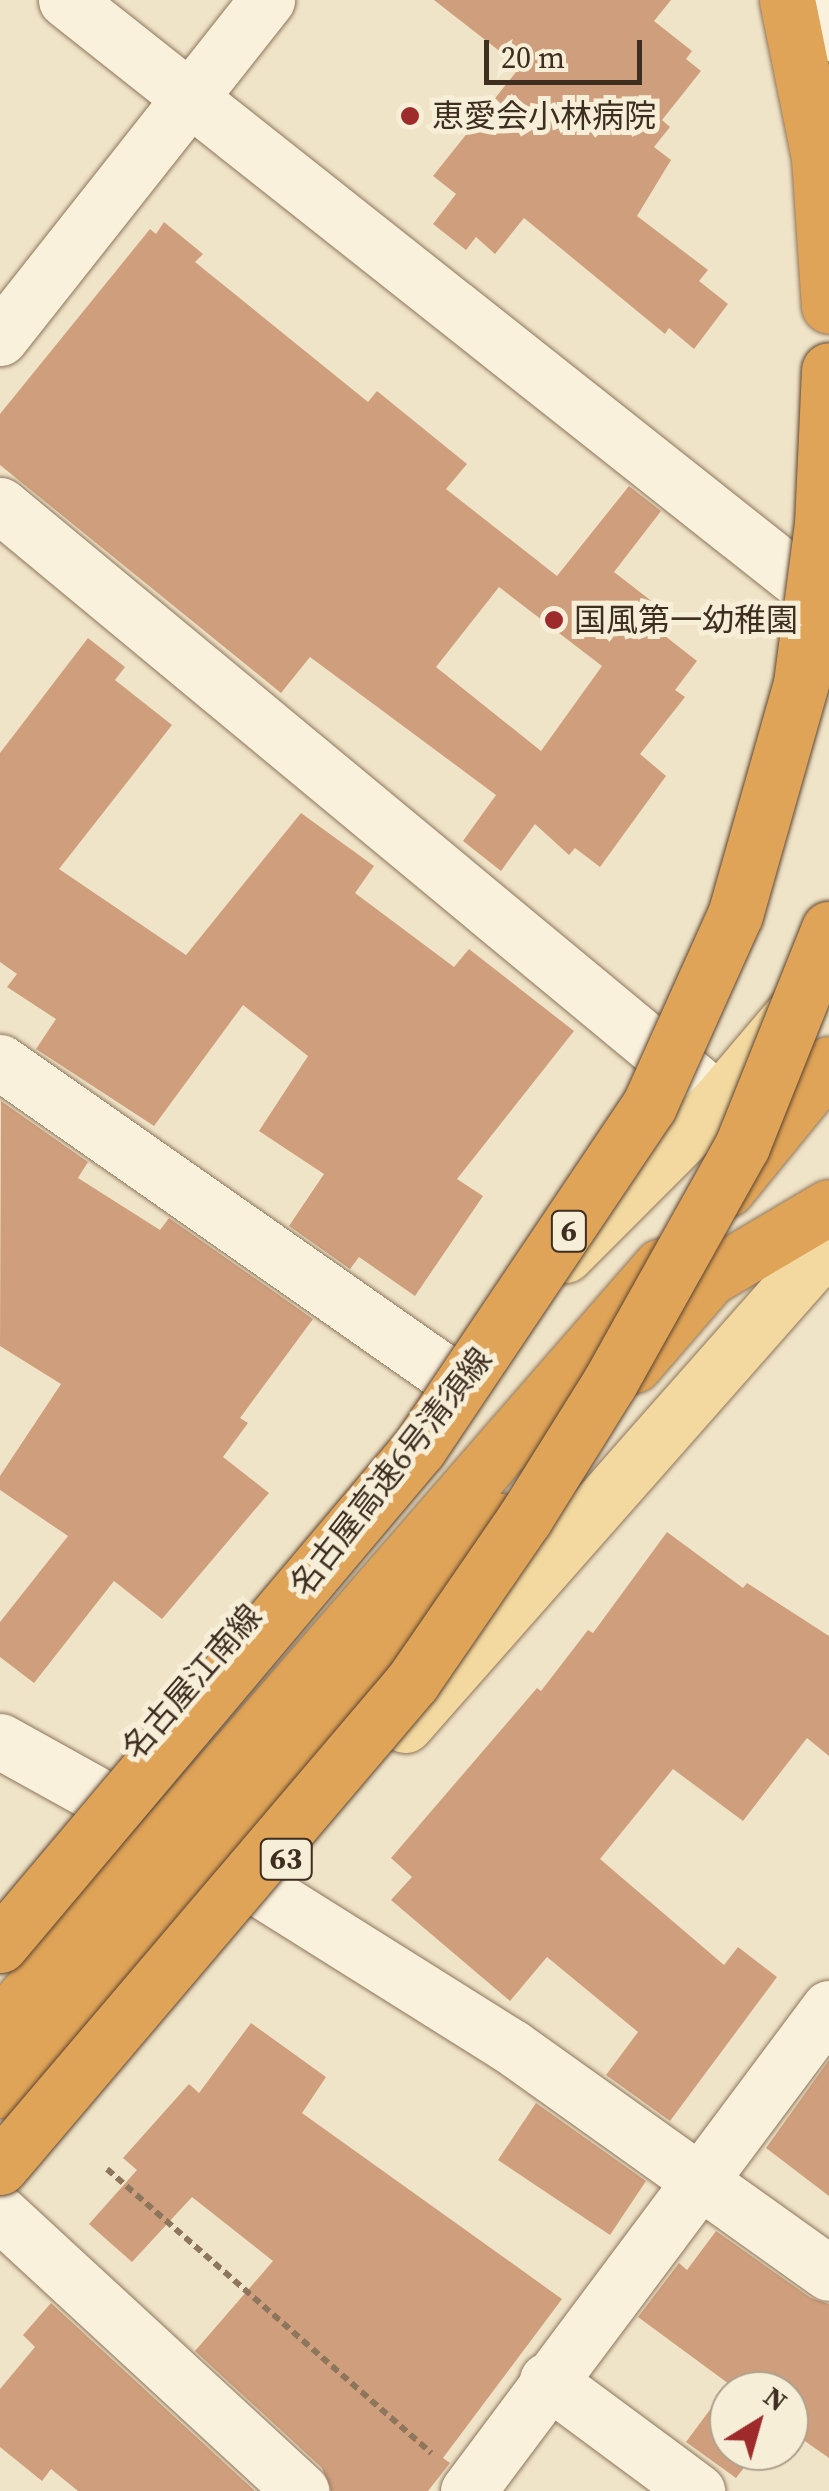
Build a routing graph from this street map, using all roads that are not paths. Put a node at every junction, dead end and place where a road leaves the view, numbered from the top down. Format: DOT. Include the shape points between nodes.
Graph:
graph roads {
  1 [pos="66,0"];
  2 [pos="267,0"];
  3 [pos="788,0"];
  4 [pos="829,33"];
  5 [pos="189,100"];
  6 [pos="829,306"];
  7 [pos="0,338"];
  8 [pos="829,370"];
  9 [pos="0,505"];
  10 [pos="829,604"];
  11 [pos="829,929"];
  12 [pos="829,970"];
  13 [pos="0,1062"];
  14 [pos="829,1064"];
  15 [pos="719,1101"];
  16 [pos="829,1207"];
  17 [pos="824,1261"];
  18 [pos="446,1374"];
  19 [pos="435,1561"];
  20 [pos="0,1741"];
  21 [pos="94,1793"];
  22 [pos="260,1889"];
  23 [pos="0,1906"];
  24 [pos="0,1945"];
  25 [pos="829,2008"];
  26 [pos="0,2026"];
  27 [pos="0,2090"];
  28 [pos="0,2167"];
  29 [pos="0,2178"];
  30 [pos="698,2180"];
  31 [pos="0,2213"];
  32 [pos="829,2273"];
  33 [pos="546,2380"];
  34 [pos="454,2476"];
  35 [pos="301,2491"];
  36 [pos="697,2491"];
  1 -- 5 [label="street"];
  2 -- 5 [label="street"];
  3 -- 4 [label="street"];
  3 -- 6 [label="highway" via="818,157"];
  5 -- 7 [label="street"];
  5 -- 10 [label="street"];
  8 -- 24 [label="highway, 名古屋高速6号清須線 / 6, bridge" via="822,524 802,683 735,914 649,1106 419,1448"];
  9 -- 15 [label="street"];
  11 -- 28 [label="highway, bridge" via="742,1146 525,1518 413,1681"];
  12 -- 15 [label="main road, 名古屋江南線"];
  13 -- 18 [label="street"];
  14 -- 19 [label="highway"];
  15 -- 18 [label="main road, 名古屋江南線"];
  16 -- 19 [label="highway" via="709,1278"];
  17 -- 22 [label="main road, 63"];
  18 -- 21 [label="main road, 名古屋江南線" via="284,1576"];
  19 -- 26 [label="highway"];
  19 -- 27 [label="highway"];
  20 -- 21 [label="street"];
  21 -- 23 [label="main road, 名古屋江南線"];
  22 -- 29 [label="main road, 63"];
  22 -- 30 [label="street" via="512,2047"];
  25 -- 30 [label="street"];
  30 -- 32 [label="street"];
  30 -- 33 [label="street"];
  31 -- 35 [label="street"];
  33 -- 34 [label="street"];
  33 -- 36 [label="street"];
}
